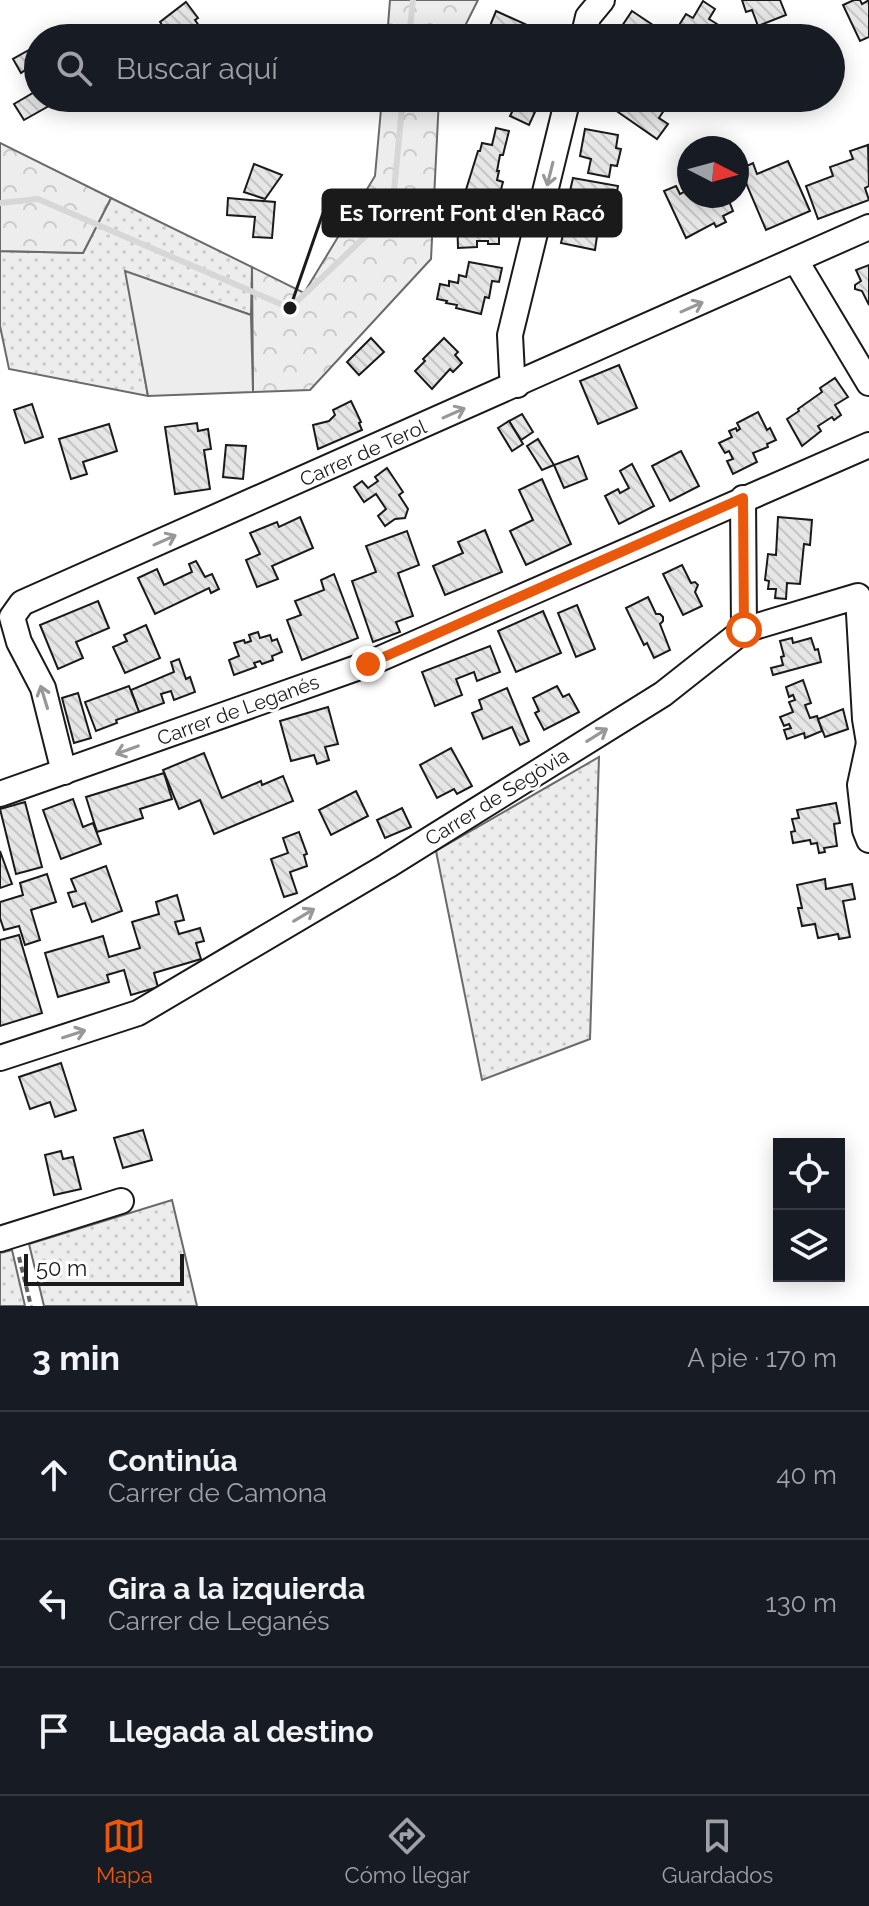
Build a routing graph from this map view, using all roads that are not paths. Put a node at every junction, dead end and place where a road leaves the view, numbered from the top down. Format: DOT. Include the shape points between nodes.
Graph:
graph roads {
  1 [pos="602,0"];
  2 [pos="586,24"];
  3 [pos="565,112"];
  4 [pos="869,227"];
  5 [pos="796,261"];
  6 [pos="869,383"];
  7 [pos="517,385"];
  8 [pos="869,445"];
  9 [pos="743,498"];
  10 [pos="744,630"];
  11 [pos="869,743"];
  12 [pos="64,772"];
  13 [pos="0,794"];
  14 [pos="869,840"];
  15 [pos="0,1058"];
  16 [pos="121,1201"];
  17 [pos="7,1237"];
  1 -- 2 [label="street"];
  3 -- 7 [label="street, one-way" via="510,335"];
  4 -- 5 [label="street, Carrer de Terol"];
  5 -- 6 [label="street"];
  7 -- 5 [label="street, Carrer de Terol, one-way"];
  12 -- 7 [label="street, Carrer de Terol, one-way" via="43,688 12,617 22,603"];
  8 -- 9 [label="street, Carrer de Leganés"];
  9 -- 10 [label="street"];
  9 -- 12 [label="street, Carrer de Leganés, one-way" via="368,664"];
  10 -- 11 [label="street, Carrer de Segòvia" via="858,596"];
  15 -- 10 [label="street, Carrer de Segòvia, one-way" via="138,1013 663,694"];
  11 -- 14 [label="street, Carrer de Segòvia" via="860,785"];
  12 -- 13 [label="street, Carrer de Leganés"];
  16 -- 17 [label="street"];
}
